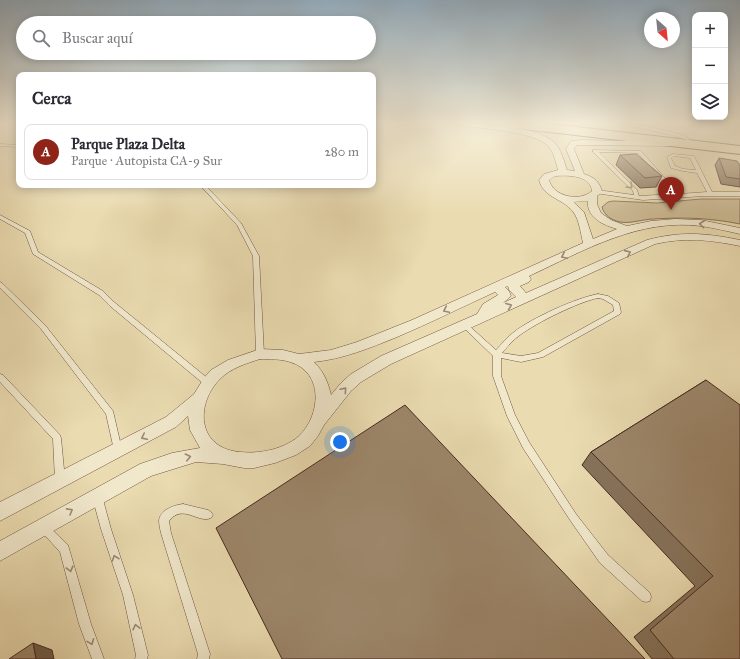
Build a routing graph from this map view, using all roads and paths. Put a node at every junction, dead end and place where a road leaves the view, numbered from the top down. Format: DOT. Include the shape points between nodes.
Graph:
graph roads {
  1 [pos="556,154"];
  2 [pos="572,154"];
  3 [pos="598,154"];
  4 [pos="641,154"];
  5 [pos="740,165"];
  6 [pos="700,172"];
  7 [pos="563,173"];
  8 [pos="740,174"];
  9 [pos="581,176"];
  10 [pos="205,188"];
  11 [pos="710,194"];
  12 [pos="740,194"];
  13 [pos="595,195"];
  14 [pos="678,196"];
  15 [pos="564,198"];
  16 [pos="638,198"];
  17 [pos="0,217"];
  18 [pos="627,229"];
  19 [pos="740,230"];
  20 [pos="740,243"];
  21 [pos="589,244"];
  22 [pos="543,266"];
  23 [pos="0,284"];
  24 [pos="497,287"];
  25 [pos="526,299"];
  26 [pos="482,317"];
  27 [pos="464,325"];
  28 [pos="260,354"];
  29 [pos="497,355"];
  30 [pos="298,359"];
  31 [pos="0,377"];
  32 [pos="208,382"];
  33 [pos="198,399"];
  34 [pos="320,420"];
  35 [pos="118,450"];
  36 [pos="224,456"];
  37 [pos="60,480"];
  38 [pos="97,496"];
  39 [pos="0,512"];
  40 [pos="208,515"];
  41 [pos="42,526"];
  42 [pos="0,552"];
  43 [pos="646,597"];
  44 [pos="98,659"];
  45 [pos="141,659"];
  46 [pos="203,659"];
  1 -- 7 [label="street"];
  2 -- 9 [label="street"];
  3 -- 16 [label="lane, one-way"];
  14 -- 4 [label="lane, one-way"];
  5 -- 8 [label="lane" via="736,167"];
  6 -- 6 [label="lane" via="692,157 669,157 677,169"];
  6 -- 11 [label="lane"];
  7 -- 9 [label="street"];
  7 -- 15 [label="street" via="547,176 544,185 547,190"];
  9 -- 13 [label="street" via="595,183 598,188"];
  10 -- 28 [label="lane" via="239,224 256,256"];
  11 -- 12 [label="lane"];
  11 -- 14 [label="lane"];
  13 -- 15 [label="street" via="580,200"];
  13 -- 16 [label="lane"];
  13 -- 18 [label="street" via="591,203 602,220"];
  14 -- 16 [label="lane"];
  15 -- 21 [label="street" via="579,212"];
  17 -- 32 [label="lane" via="28,232 35,253 101,293"];
  19 -- 18 [label="street, one-way" via="701,223 674,222"];
  18 -- 21 [label="street"];
  25 -- 20 [label="street, one-way" via="662,239 698,235"];
  21 -- 22 [label="street, one-way"];
  22 -- 24 [label="street"];
  22 -- 25 [label="street" via="513,287"];
  23 -- 35 [label="lane" via="43,326 110,413"];
  24 -- 26 [label="street" via="505,296 487,307"];
  24 -- 30 [label="street, one-way" via="361,346 331,355"];
  26 -- 25 [label="street, one-way"];
  26 -- 27 [label="street"];
  27 -- 29 [label="lane"];
  34 -- 27 [label="street, one-way" via="356,378 386,360"];
  28 -- 30 [label="street" via="280,354"];
  28 -- 32 [label="street" via="241,359 223,369"];
  29 -- 29 [label="lane" via="505,344 523,329 576,303 598,296 618,305 618,312 540,356 521,359"];
  29 -- 43 [label="lane" via="497,376 526,446 604,559"];
  30 -- 34 [label="street" via="312,369 322,383 325,401"];
  31 -- 37 [label="lane" via="57,438"];
  32 -- 33 [label="street"];
  33 -- 35 [label="street, one-way" via="171,422"];
  33 -- 36 [label="street" via="195,416 198,432 208,446"];
  34 -- 36 [label="street" via="304,440 280,455 251,461"];
  35 -- 37 [label="street"];
  38 -- 36 [label="street, one-way" via="146,470 172,461 196,455"];
  37 -- 39 [label="street"];
  41 -- 38 [label="street, one-way"];
  45 -- 38 [label="lane, one-way" via="128,595"];
  40 -- 46 [label="lane" via="180,508 168,513 164,520 204,654"];
  41 -- 42 [label="street"];
  41 -- 44 [label="lane, one-way" via="64,549 85,624"];
}
